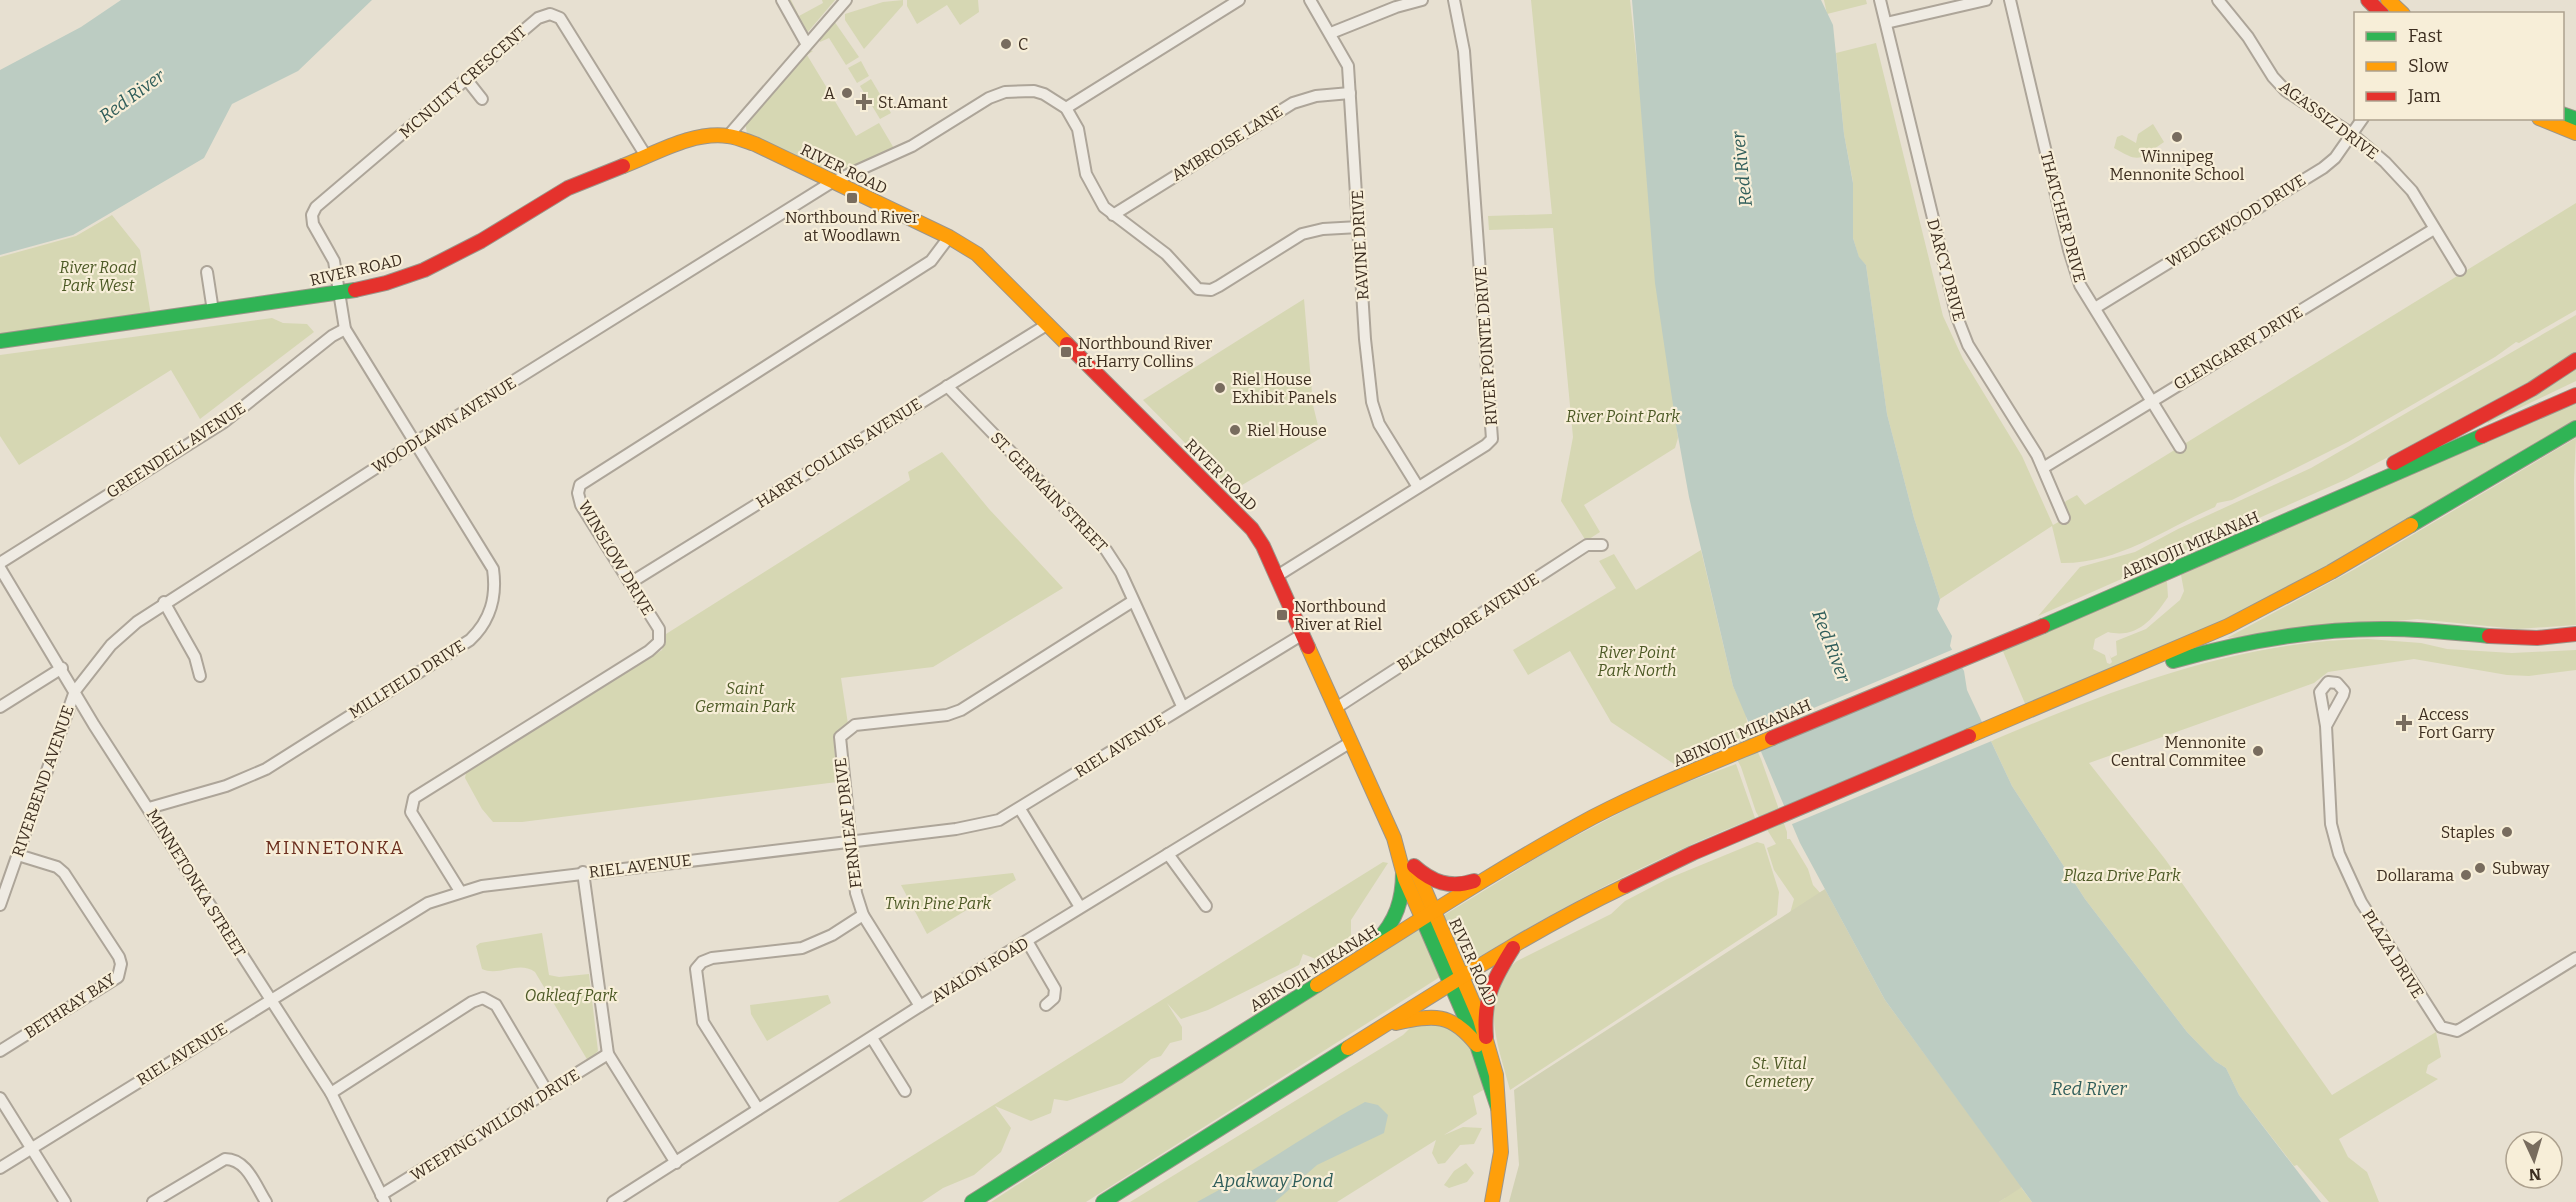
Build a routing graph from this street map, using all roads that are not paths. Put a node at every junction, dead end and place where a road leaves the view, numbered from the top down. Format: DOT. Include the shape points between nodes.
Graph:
graph roads {
  1 [pos="782,0"];
  2 [pos="858,0"];
  3 [pos="1239,0"];
  4 [pos="1310,0"];
  5 [pos="1422,0"];
  6 [pos="1454,0"];
  7 [pos="1880,0"];
  8 [pos="1986,0"];
  9 [pos="2010,0"];
  10 [pos="2218,0"];
  11 [pos="2368,0"];
  12 [pos="2388,0"];
  13 [pos="844,3"];
  14 [pos="2380,12"];
  15 [pos="2401,12"];
  16 [pos="1886,23"];
  17 [pos="1331,33"];
  18 [pos="806,43"];
  19 [pos="467,80"];
  20 [pos="1350,93"];
  21 [pos="482,99"];
  22 [pos="1066,108"];
  23 [pos="2363,120"];
  24 [pos="2544,120"];
  25 [pos="2576,134"];
  26 [pos="2352,135"];
  27 [pos="728,136"];
  28 [pos="646,156"];
  29 [pos="832,182"];
  30 [pos="1113,215"];
  31 [pos="1359,227"];
  32 [pos="2434,229"];
  33 [pos="949,237"];
  34 [pos="2460,270"];
  35 [pos="207,272"];
  36 [pos="339,293"];
  37 [pos="2095,308"];
  38 [pos="213,311"];
  39 [pos="1048,324"];
  40 [pos="345,329"];
  41 [pos="0,341"];
  42 [pos="2576,360"];
  43 [pos="947,386"];
  44 [pos="2576,395"];
  45 [pos="2151,401"];
  46 [pos="2576,428"];
  47 [pos="416,442"];
  48 [pos="2180,447"];
  49 [pos="2043,468"];
  50 [pos="1418,487"];
  51 [pos="2064,518"];
  52 [pos="2270,528"];
  53 [pos="1602,545"];
  54 [pos="0,563"];
  55 [pos="0,568"];
  56 [pos="1277,576"];
  57 [pos="630,583"];
  58 [pos="1133,601"];
  59 [pos="164,602"];
  60 [pos="1303,634"];
  61 [pos="2576,634"];
  62 [pos="62,668"];
  63 [pos="200,676"];
  64 [pos="75,691"];
  65 [pos="2078,691"];
  66 [pos="1182,706"];
  67 [pos="0,707"];
  68 [pos="1336,708"];
  69 [pos="2326,726"];
  70 [pos="1351,742"];
  71 [pos="149,808"];
  72 [pos="1020,809"];
  73 [pos="850,841"];
  74 [pos="1168,854"];
  75 [pos="18,855"];
  76 [pos="1409,869"];
  77 [pos="1502,869"];
  78 [pos="583,872"];
  79 [pos="460,891"];
  80 [pos="0,905"];
  81 [pos="1206,906"];
  82 [pos="1080,907"];
  83 [pos="863,915"];
  84 [pos="1429,916"];
  85 [pos="1027,941"];
  86 [pos="1515,944"];
  87 [pos="2576,958"];
  88 [pos="1359,959"];
  89 [pos="1457,981"];
  90 [pos="270,999"];
  91 [pos="1046,1005"];
  92 [pos="920,1006"];
  93 [pos="1384,1026"];
  94 [pos="872,1038"];
  95 [pos="1481,1041"];
  96 [pos="0,1051"];
  97 [pos="608,1054"];
  98 [pos="905,1091"];
  99 [pos="331,1093"];
  100 [pos="548,1093"];
  101 [pos="0,1098"];
  102 [pos="758,1108"];
  103 [pos="31,1148"];
  104 [pos="676,1163"];
  105 [pos="0,1168"];
  106 [pos="1017,1174"];
  107 [pos="383,1198"];
  108 [pos="65,1202"];
  109 [pos="153,1202"];
  110 [pos="266,1202"];
  111 [pos="613,1202"];
  112 [pos="972,1202"];
  113 [pos="981,1202"];
  114 [pos="1103,1202"];
  115 [pos="1492,1202"];
  1 -- 18 [label="street"];
  2 -- 13 [label="street"];
  3 -- 22 [label="street"];
  4 -- 17 [label="street, RAVINE DRIVE"];
  5 -- 17 [label="street"];
  6 -- 50 [label="street, RIVER POINTE DRIVE" via="1464,51 1493,432 1486,445"];
  7 -- 16 [label="street, D'ARCY DRIVE"];
  8 -- 16 [label="street"];
  9 -- 37 [label="street, THATCHER DRIVE" via="2069,249 2080,285"];
  10 -- 26 [label="street, AGASSIZ DRIVE" via="2286,91"];
  11 -- 14 [label="main road"];
  12 -- 15 [label="main road"];
  13 -- 18 [label="street"];
  16 -- 49 [label="street, D'ARCY DRIVE" via="1957,317 1968,345"];
  17 -- 20 [label="street, RAVINE DRIVE" via="1346,59"];
  18 -- 27 [label="street"];
  19 -- 21 [label="street"];
  19 -- 28 [label="street, MCNULTY CRESCENT" via="538,18 556,15"];
  19 -- 36 [label="street, MCNULTY CRESCENT" via="316,207 313,224 334,261"];
  20 -- 30 [label="street, AMBROISE LANE" via="1316,96 1278,111"];
  20 -- 31 [label="street, RAVINE DRIVE"];
  22 -- 29 [label="street, WOODLAWN AVENUE" via="1034,91 1005,92 904,150"];
  22 -- 30 [label="street" via="1078,129 1084,166 1093,189"];
  23 -- 26 [label="street, WEDGEWOOD DRIVE"];
  24 -- 25 [label="main road"];
  26 -- 32 [label="street, AGASSIZ DRIVE" via="2385,162 2412,192"];
  26 -- 37 [label="street, WEDGEWOOD DRIVE" via="2323,168"];
  27 -- 28 [label="main road, RIVER ROAD" via="698,138"];
  27 -- 29 [label="main road, RIVER ROAD" via="755,144"];
  28 -- 36 [label="main road, RIVER ROAD" via="568,188 481,241 424,270"];
  29 -- 33 [label="main road, RIVER ROAD"];
  29 -- 47 [label="street, WOODLAWN AVENUE"];
  30 -- 31 [label="street" via="1166,254 1193,286 1206,291 1302,234"];
  31 -- 50 [label="street, RAVINE DRIVE" via="1372,402 1379,424"];
  32 -- 34 [label="street, AGASSIZ DRIVE"];
  32 -- 45 [label="street, GLENGARRY DRIVE"];
  33 -- 39 [label="main road, RIVER ROAD" via="977,254"];
  33 -- 57 [label="street, WINSLOW DRIVE" via="931,261 580,485 581,505"];
  35 -- 38 [label="street"];
  36 -- 38 [label="main road, RIVER ROAD"];
  36 -- 40 [label="street, MILLFIELD DRIVE"];
  37 -- 45 [label="street, THATCHER DRIVE"];
  38 -- 41 [label="main road, RIVER ROAD"];
  39 -- 43 [label="street, HARRY COLLINS AVENUE"];
  39 -- 56 [label="main road, RIVER ROAD" via="1252,529"];
  40 -- 47 [label="street, MILLFIELD DRIVE"];
  40 -- 54 [label="street, GREENDELL AVENUE" via="224,422"];
  42 -- 52 [label="main road" via="2478,419"];
  43 -- 57 [label="street, HARRY COLLINS AVENUE"];
  43 -- 58 [label="street, ST. GERMAIN STREET" via="1106,550"];
  44 -- 52 [label="main road, ABINOJII MIKANAH"];
  45 -- 48 [label="street, THATCHER DRIVE"];
  45 -- 49 [label="street, GLENGARRY DRIVE"];
  46 -- 65 [label="main road" via="2291,594"];
  47 -- 59 [label="street, WOODLAWN AVENUE"];
  47 -- 71 [label="street, MILLFIELD DRIVE" via="493,569 494,598 480,630 266,769 226,786"];
  49 -- 51 [label="street, D'ARCY DRIVE"];
  50 -- 56 [label="street, RIVER POINTE DRIVE"];
  52 -- 77 [label="main road, ABINOJII MIKANAH" via="1681,776 1594,817"];
  53 -- 68 [label="street, BLACKMORE AVENUE" via="1587,545"];
  55 -- 62 [label="street, MINNETONKA STREET"];
  56 -- 60 [label="main road, RIVER ROAD"];
  57 -- 79 [label="street, WINSLOW DRIVE" via="659,629 659,642 414,798 410,805"];
  58 -- 66 [label="street, ST. GERMAIN STREET"];
  58 -- 73 [label="street, FERNLEAF DRIVE" via="961,710 855,726 844,732 839,746"];
  59 -- 63 [label="street" via="195,657"];
  59 -- 64 [label="street, WOODLAWN AVENUE" via="111,645"];
  60 -- 66 [label="street, RIEL AVENUE"];
  60 -- 68 [label="main road, RIVER ROAD"];
  61 -- 65 [label="main road" via="2520,638 2377,629 2290,634 2209,650"];
  62 -- 64 [label="street, MINNETONKA STREET"];
  62 -- 67 [label="street"];
  64 -- 71 [label="street, MINNETONKA STREET"];
  64 -- 75 [label="street, RIVERBEND AVENUE"];
  65 -- 86 [label="main road" via="1711,845 1618,888"];
  66 -- 72 [label="street, RIEL AVENUE"];
  68 -- 70 [label="main road, RIVER ROAD"];
  69 -- 87 [label="street, PLAZA DRIVE" via="2331,824 2339,854 2361,902 2441,1027 2457,1031"];
  70 -- 74 [label="street, AVALON ROAD"];
  70 -- 76 [label="main road, RIVER ROAD"];
  71 -- 90 [label="street, MINNETONKA STREET"];
  72 -- 73 [label="street, RIEL AVENUE" via="977,826"];
  72 -- 82 [label="street"];
  73 -- 78 [label="street, RIEL AVENUE"];
  73 -- 83 [label="street, FERNLEAF DRIVE" via="856,893"];
  74 -- 81 [label="street"];
  74 -- 82 [label="street, AVALON ROAD"];
  75 -- 80 [label="street, RIVERBEND AVENUE"];
  75 -- 96 [label="street, BETHRAY BAY" via="57,867 64,873 119,957 121,972"];
  76 -- 77 [label="main road" via="1433,882 1457,886"];
  76 -- 84 [label="main road, RIVER ROAD"];
  76 -- 88 [label="main road" via="1398,915"];
  77 -- 84 [label="main road, ABINOJII MIKANAH"];
  78 -- 79 [label="street, RIEL AVENUE"];
  78 -- 97 [label="street"];
  79 -- 90 [label="street, RIEL AVENUE" via="412,912"];
  82 -- 85 [label="street, AVALON ROAD"];
  83 -- 92 [label="street, FERNLEAF DRIVE"];
  83 -- 102 [label="street" via="802,948 712,958 696,969 703,1022"];
  84 -- 88 [label="main road, ABINOJII MIKANAH"];
  84 -- 89 [label="main road, RIVER ROAD"];
  85 -- 91 [label="street" via="1055,989 1054,998"];
  85 -- 92 [label="street, AVALON ROAD"];
  86 -- 89 [label="main road"];
  86 -- 95 [label="main road" via="1488,991"];
  88 -- 106 [label="main road, ABINOJII MIKANAH"];
  89 -- 93 [label="main road"];
  89 -- 95 [label="main road, RIVER ROAD"];
  90 -- 99 [label="street, MINNETONKA STREET"];
  90 -- 103 [label="street, RIEL AVENUE"];
  92 -- 94 [label="street, AVALON ROAD"];
  93 -- 95 [label="main road" via="1429,1016 1444,1017"];
  93 -- 114 [label="main road"];
  94 -- 98 [label="street"];
  94 -- 102 [label="street, AVALON ROAD"];
  95 -- 115 [label="main road, RIVER ROAD" via="1498,1108 1501,1152"];
  97 -- 100 [label="street, WEEPING WILLOW DRIVE"];
  97 -- 104 [label="street"];
  99 -- 100 [label="street" via="483,998 496,1005"];
  99 -- 107 [label="street, MINNETONKA STREET"];
  100 -- 107 [label="street, WEEPING WILLOW DRIVE"];
  101 -- 103 [label="street"];
  102 -- 104 [label="street, AVALON ROAD"];
  103 -- 105 [label="street, RIEL AVENUE"];
  103 -- 108 [label="street"];
  104 -- 111 [label="street, AVALON ROAD"];
  106 -- 112 [label="main road, ABINOJII MIKANAH"];
  106 -- 113 [label="main road"];
  109 -- 110 [label="street" via="225,1159 241,1162"];
}
